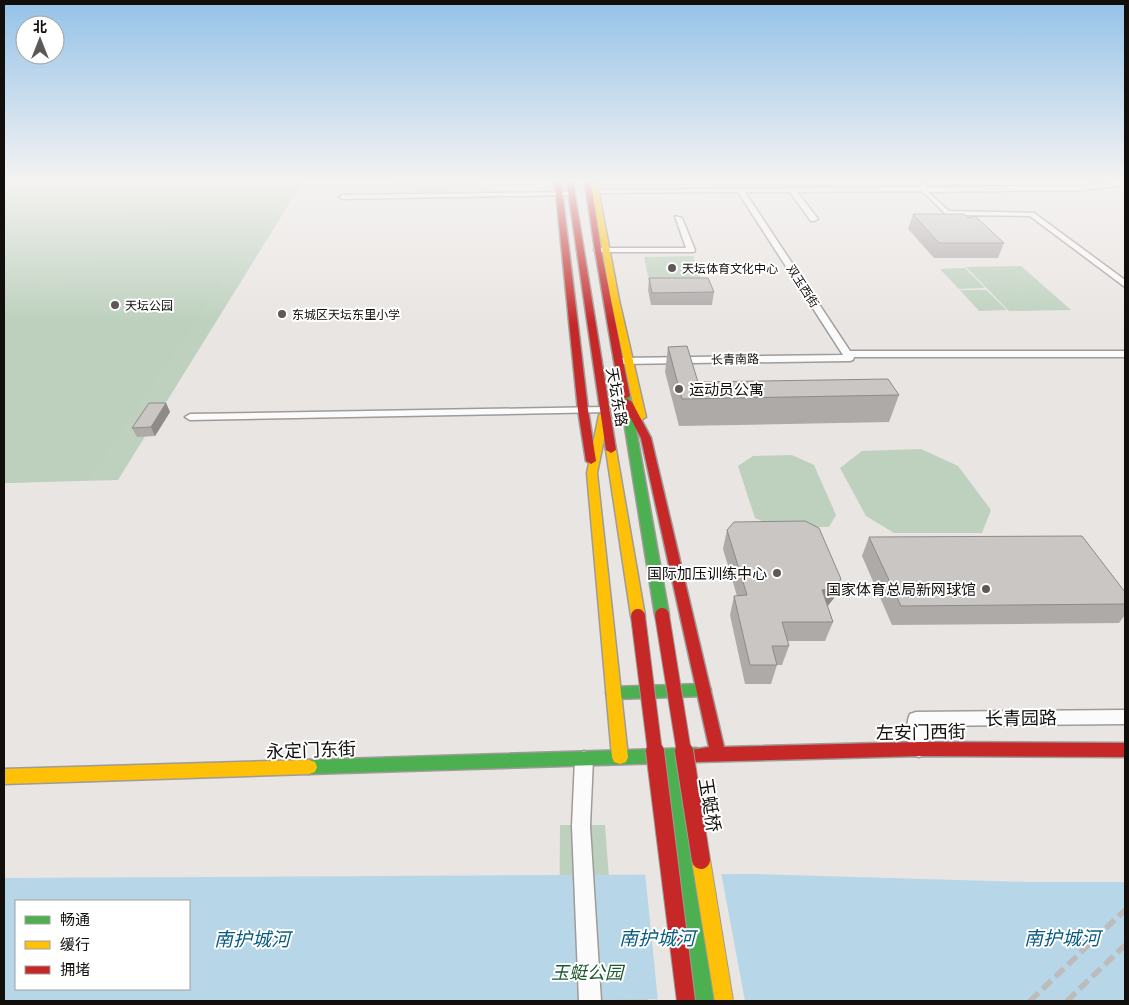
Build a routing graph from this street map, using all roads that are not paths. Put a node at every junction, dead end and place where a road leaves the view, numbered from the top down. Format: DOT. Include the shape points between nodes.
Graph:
graph roads {
  1 [pos="568,230"];
  2 [pos="573,230"];
  3 [pos="598,230"];
  4 [pos="683,230"];
  5 [pos="767,230"];
  6 [pos="1053,230"];
  7 [pos="601,250"];
  8 [pos="1125,284"];
  9 [pos="1125,354"];
  10 [pos="849,356"];
  11 [pos="623,361"];
  12 [pos="625,399"];
  13 [pos="582,410"];
  14 [pos="605,410"];
  15 [pos="190,417"];
  16 [pos="646,438"];
  17 [pos="592,473"];
  18 [pos="662,615"];
  19 [pos="704,690"];
  20 [pos="613,693"];
  21 [pos="1125,717"];
  22 [pos="919,749"];
  23 [pos="1125,750"];
  24 [pos="718,754"];
  25 [pos="670,756"];
  26 [pos="620,758"];
  27 [pos="584,759"];
  28 [pos="4,778"];
  29 [pos="590,1001"];
  30 [pos="686,1001"];
  31 [pos="704,1001"];
  32 [pos="724,1001"];
  1 -- 13 [label="street"];
  2 -- 14 [label="street, 天坛东路"];
  3 -- 7 [label="street, 天坛东路"];
  4 -- 7 [label="street" via="691,250"];
  5 -- 10 [label="street, 双玉西街"];
  6 -- 8 [label="street"];
  7 -- 11 [label="street, 天坛东路"];
  9 -- 10 [label="street, 长青南路"];
  10 -- 11 [label="street, 长青南路"];
  11 -- 12 [label="street, 天坛东路"];
  11 -- 16 [label="street"];
  12 -- 16 [label="street"];
  12 -- 18 [label="street, 天坛东路"];
  13 -- 14 [label="street"];
  13 -- 15 [label="street"];
  13 -- 17 [label="street"];
  14 -- 17 [label="street"];
  14 -- 30 [label="street, 天坛东路, bridge" via="638,616"];
  16 -- 19 [label="street"];
  17 -- 20 [label="street"];
  18 -- 32 [label="street, 玉蜓桥, bridge"];
  19 -- 20 [label="street"];
  19 -- 24 [label="street"];
  20 -- 26 [label="street"];
  21 -- 22 [label="street, 长青园路" via="916,719"];
  22 -- 23 [label="street, 左安门西街"];
  22 -- 24 [label="street, 左安门西街"];
  24 -- 25 [label="street, 左安门西街"];
  25 -- 26 [label="street, 永定门东街"];
  25 -- 31 [label="street"];
  26 -- 27 [label="street, 永定门东街"];
  27 -- 28 [label="street, 永定门东街"];
  27 -- 29 [label="street" via="581,826"];
}
